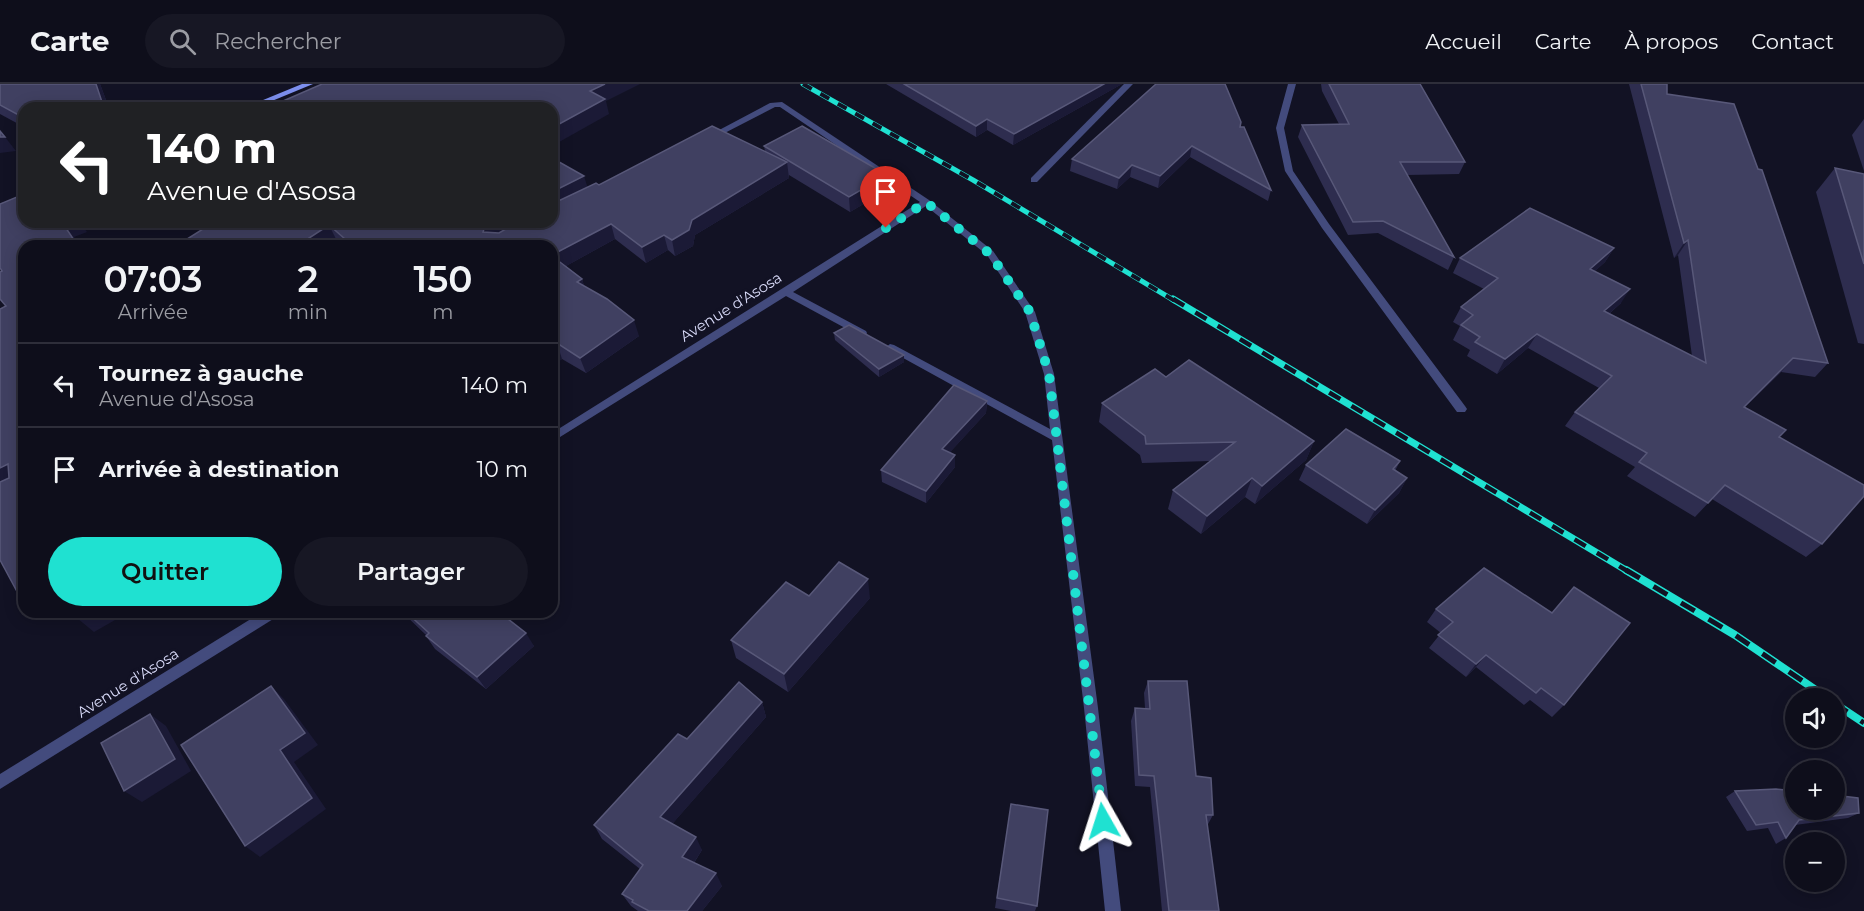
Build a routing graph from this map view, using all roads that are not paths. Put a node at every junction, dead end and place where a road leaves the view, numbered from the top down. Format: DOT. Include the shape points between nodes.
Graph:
graph roads {
  1 [pos="309,84"];
  2 [pos="1129,84"];
  3 [pos="1292,84"];
  4 [pos="298,86"];
  5 [pos="262,102"];
  6 [pos="700,142"];
  7 [pos="1034,180"];
  8 [pos="926,202"];
  9 [pos="786,292"];
  10 [pos="869,337"];
  11 [pos="880,343"];
  12 [pos="1461,409"];
  13 [pos="558,434"];
  14 [pos="1057,438"];
  15 [pos="263,618"];
  16 [pos="0,782"];
  17 [pos="1113,911"];
  1 -- 4 [label="street"];
  2 -- 7 [label="street"];
  3 -- 12 [label="street" via="1280,128 1288,171"];
  4 -- 5 [label="street"];
  6 -- 8 [label="street" via="780,103"];
  8 -- 9 [label="street, Avenue d'Asosa"];
  8 -- 14 [label="street" via="990,254 1030,312 1049,374"];
  9 -- 10 [label="street"];
  9 -- 13 [label="street, Avenue d'Asosa"];
  11 -- 14 [label="street"];
  14 -- 17 [label="street"];
  15 -- 16 [label="street, Avenue d'Asosa"];
}
